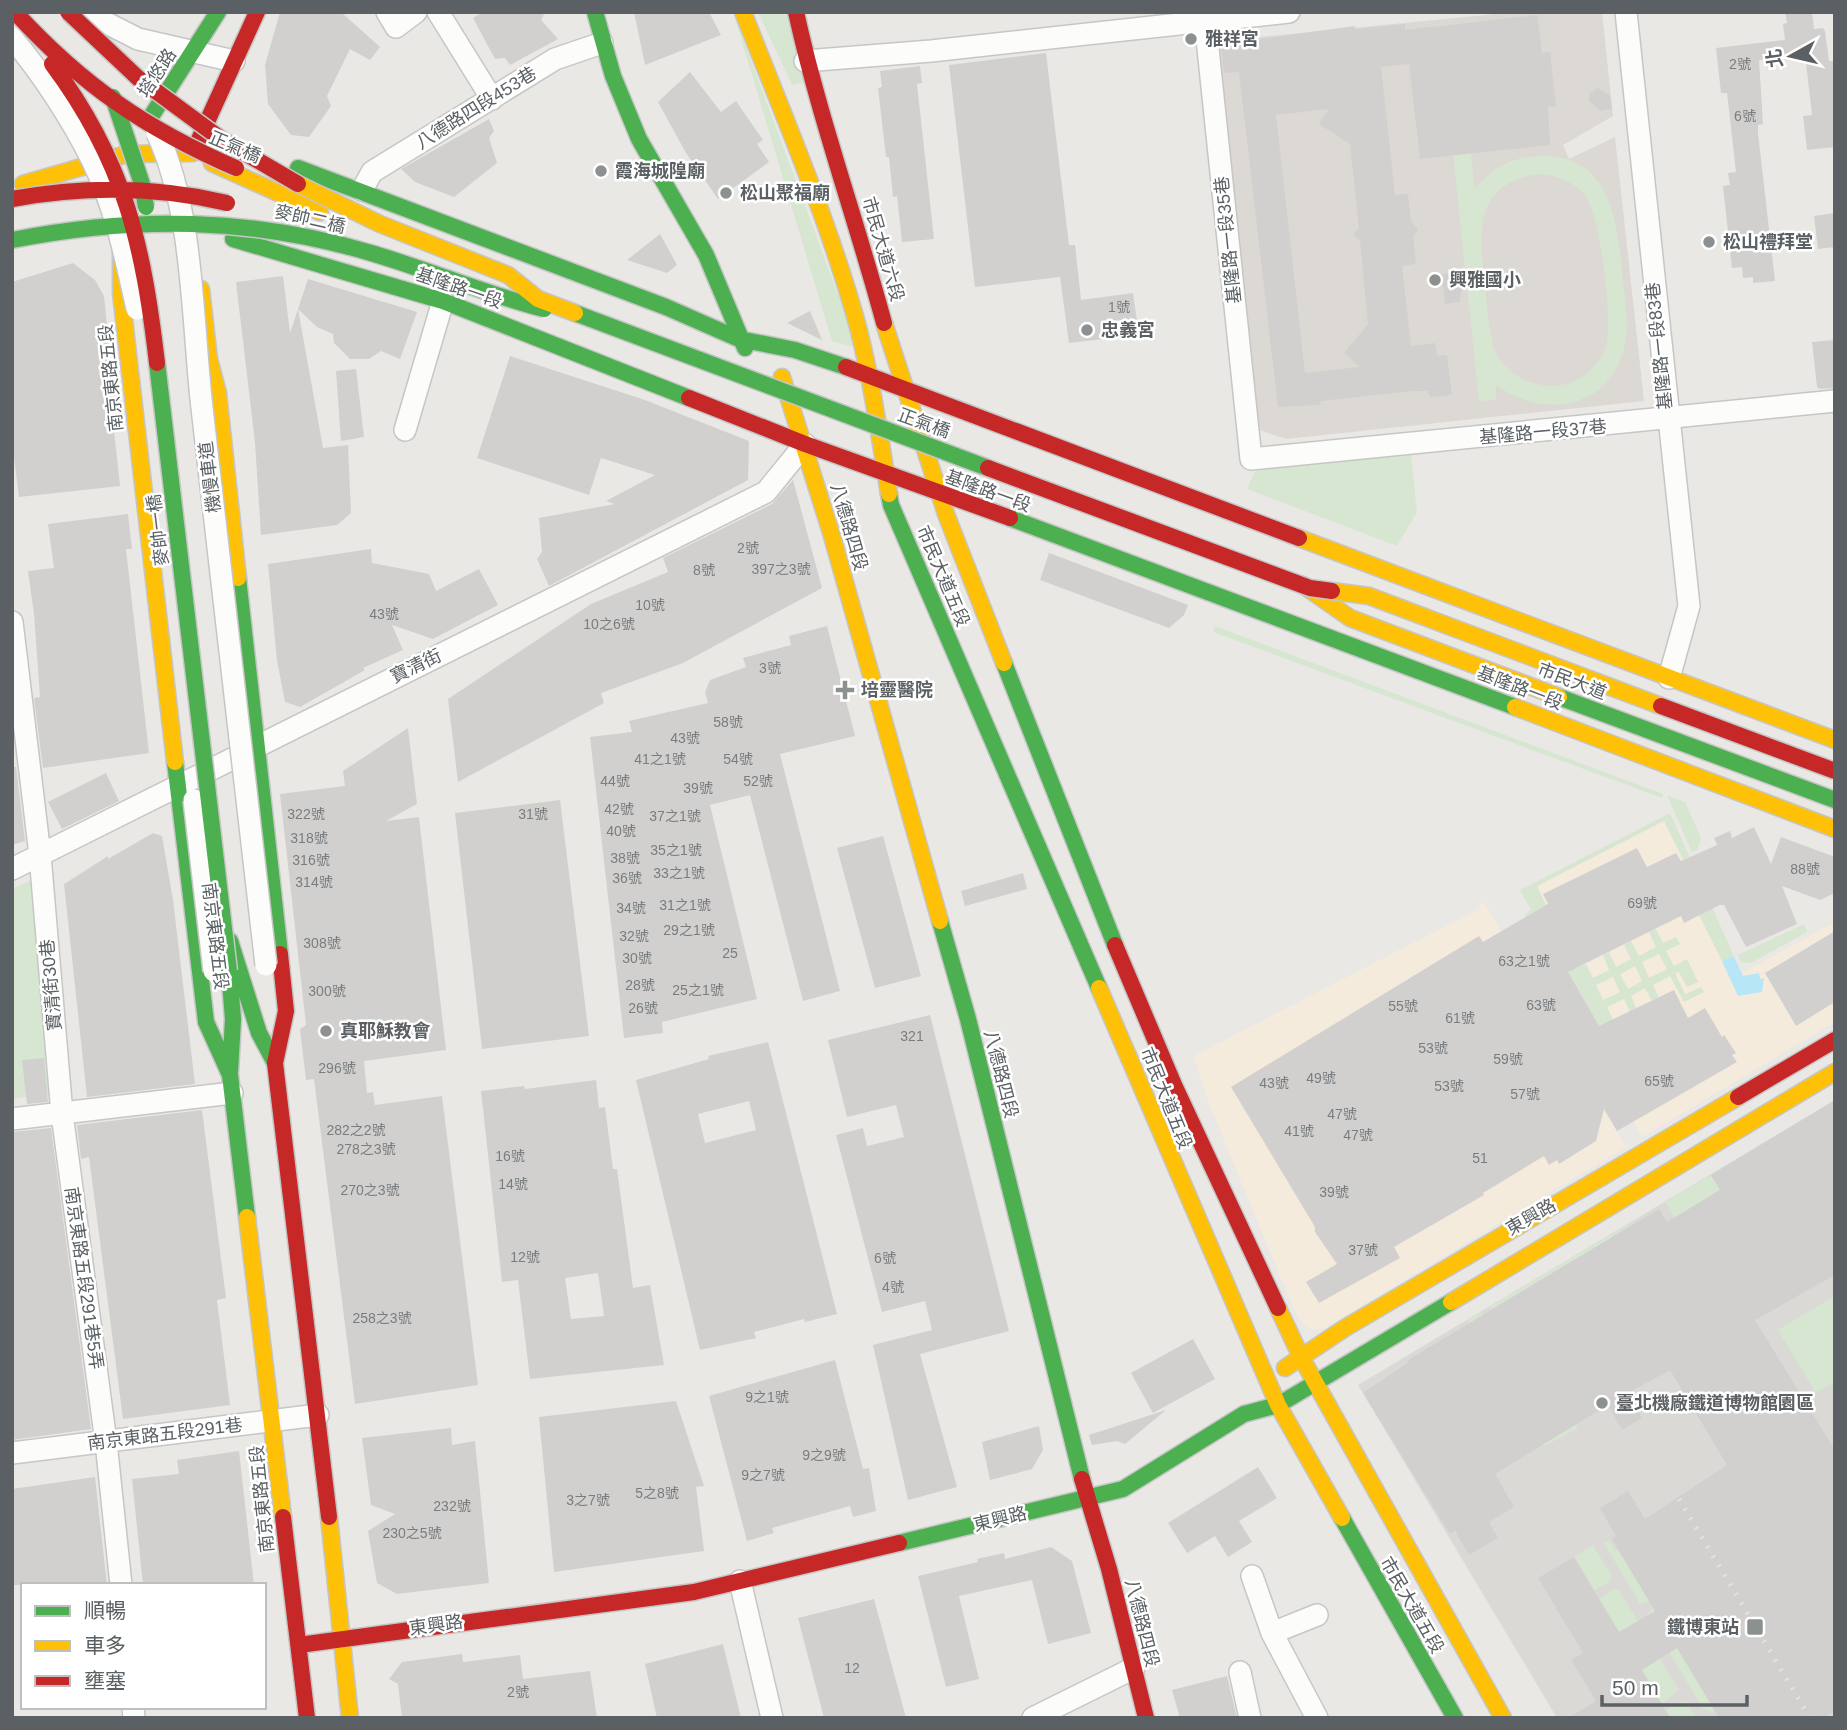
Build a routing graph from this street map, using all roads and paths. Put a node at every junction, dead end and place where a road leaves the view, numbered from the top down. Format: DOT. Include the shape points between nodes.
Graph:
graph roads {
  1 [pos="64,12"];
  2 [pos="86,12"];
  3 [pos="218,12"];
  4 [pos="257,12"];
  5 [pos="387,12"];
  6 [pos="416,12"];
  7 [pos="438,12"];
  8 [pos="595,12"];
  9 [pos="743,12"];
  10 [pos="796,12"];
  11 [pos="1289,12"];
  12 [pos="1626,12"];
  13 [pos="14,13"];
  14 [pos="1205,20"];
  15 [pos="12,38"];
  16 [pos="603,43"];
  17 [pos="12,52"];
  18 [pos="193,52"];
  19 [pos="234,61"];
  20 [pos="805,61"];
  21 [pos="492,99"];
  22 [pos="128,154"];
  23 [pos="193,167"];
  24 [pos="12,187"];
  25 [pos="362,190"];
  26 [pos="12,200"];
  27 [pos="12,216"];
  28 [pos="120,224"];
  29 [pos="195,228"];
  30 [pos="12,240"];
  31 [pos="38,252"];
  32 [pos="538,299"];
  33 [pos="443,301"];
  34 [pos="590,319"];
  35 [pos="739,339"];
  36 [pos="770,344"];
  37 [pos="870,377"];
  38 [pos="906,390"];
  39 [pos="1835,401"];
  40 [pos="1667,420"];
  41 [pos="405,430"];
  42 [pos="804,444"];
  43 [pos="1251,460"];
  44 [pos="884,472"];
  45 [pos="940,494"];
  46 [pos="1218,523"];
  47 [pos="1192,569"];
  48 [pos="1306,586"];
  49 [pos="12,622"];
  50 [pos="1669,678"];
  51 [pos="1835,740"];
  52 [pos="257,745"];
  53 [pos="1835,770"];
  54 [pos="177,785"];
  55 [pos="1835,799"];
  56 [pos="1835,829"];
  57 [pos="40,855"];
  58 [pos="12,869"];
  59 [pos="266,965"];
  60 [pos="221,971"];
  61 [pos="1835,1040"];
  62 [pos="275,1063"];
  63 [pos="1835,1072"];
  64 [pos="231,1084"];
  65 [pos="62,1114"];
  66 [pos="12,1119"];
  67 [pos="1301,1357"];
  68 [pos="1267,1380"];
  69 [pos="1317,1382"];
  70 [pos="1278,1405"];
  71 [pos="1244,1414"];
  72 [pos="318,1415"];
  73 [pos="272,1421"];
  74 [pos="106,1441"];
  75 [pos="12,1453"];
  76 [pos="1087,1498"];
  77 [pos="1252,1576"];
  78 [pos="740,1581"];
  79 [pos="121,1583"];
  80 [pos="1317,1615"];
  81 [pos="1272,1633"];
  82 [pos="341,1637"];
  83 [pos="299,1644"];
  84 [pos="1134,1668"];
  85 [pos="1240,1672"];
  86 [pos="307,1718"];
  87 [pos="350,1718"];
  88 [pos="772,1718"];
  89 [pos="1033,1718"];
  90 [pos="1146,1718"];
  91 [pos="1250,1718"];
  92 [pos="1317,1718"];
  93 [pos="1455,1718"];
  94 [pos="1503,1718"];
  1 -- 17 [label="street"];
  1 -- 32 [label="main road, 正氣橋, bridge" via="138,78 221,139 380,224 508,275"];
  1 -- 62 [label="main road, 麥帥一橋, bridge" via="122,116 142,184 230,941 259,1033"];
  2 -- 18 [label="street" via="138,39"];
  2 -- 59 [label="street, 機慢車道, bridge" via="134,81 167,152 183,226"];
  3 -- 18 [label="main road, 塔悠路"];
  4 -- 19 [label="main road"];
  5 -- 6 [label="street" via="396,27"];
  7 -- 21 [label="street"];
  8 -- 16 [label="main road, 八德路四段"];
  9 -- 37 [label="main road" via="799,153 857,324"];
  10 -- 20 [label="main road, 市民大道六段"];
  11 -- 14 [label="street"];
  12 -- 40 [label="street, 基隆路一段83巷"];
  13 -- 34 [label="main road, 正氣橋, bridge" via="71,71 166,138 344,213 501,271"];
  13 -- 60 [label="main road, 麥帥一橋, bridge" via="96,132 123,186 141,257 157,356"];
  14 -- 20 [label="street"];
  14 -- 43 [label="street, 基隆路一段35巷"];
  15 -- 60 [label="street, bridge" via="31,60 92,160 124,248 138,313"];
  16 -- 21 [label="street, 八德路四段453巷" via="555,59"];
  16 -- 35 [label="main road, 八德路四段" via="639,139 706,255"];
  18 -- 19 [label="street"];
  18 -- 22 [label="main road, 塔悠路"];
  19 -- 23 [label="main road"];
  20 -- 38 [label="main road, 市民大道六段"];
  21 -- 25 [label="street, 八德路四段453巷" via="372,172"];
  22 -- 23 [label="main road"];
  22 -- 24 [label="main road"];
  22 -- 27 [label="main road" via="55,203"];
  22 -- 28 [label="main road, 南京東路五段"];
  23 -- 25 [label="main road" via="281,162"];
  23 -- 29 [label="main road"];
  23 -- 35 [label="main road" via="710,360"];
  25 -- 35 [label="main road"];
  26 -- 32 [label="main road, 麥帥二橋, bridge" via="91,188 146,189 210,199 500,298"];
  28 -- 29 [label="main road, 基隆路一段"];
  28 -- 31 [label="main road"];
  28 -- 54 [label="main road, 南京東路五段" via="121,293"];
  29 -- 33 [label="main road, 基隆路一段"];
  29 -- 52 [label="main road"];
  30 -- 34 [label="main road, 麥帥二橋, bridge" via="58,229 142,220 211,221 283,230 372,254 492,297"];
  32 -- 48 [label="main road, 正氣橋, bridge"];
  33 -- 41 [label="street"];
  33 -- 42 [label="main road, 基隆路一段"];
  34 -- 48 [label="main road, 正氣橋, bridge"];
  35 -- 36 [label="main road"];
  35 -- 42 [label="main road, 八德路四段"];
  36 -- 37 [label="main road"];
  36 -- 42 [label="main road, 八德路四段"];
  37 -- 38 [label="main road"];
  37 -- 44 [label="main road"];
  38 -- 45 [label="main road, 市民大道六段"];
  38 -- 46 [label="main road"];
  39 -- 40 [label="street, 基隆路一段37巷"];
  40 -- 43 [label="street, 基隆路一段37巷"];
  40 -- 50 [label="street, 基隆路一段83巷" via="1689,606"];
  42 -- 44 [label="main road, 基隆路一段"];
  42 -- 52 [label="street, 寶清街" via="766,492"];
  42 -- 76 [label="main road, 八德路四段" via="968,1019"];
  44 -- 45 [label="main road, 基隆路一段"];
  44 -- 68 [label="main road, 市民大道五段" via="896,518"];
  45 -- 47 [label="main road, 基隆路一段"];
  45 -- 67 [label="main road, 市民大道五段" via="1110,933 1175,1087"];
  46 -- 47 [label="main road"];
  46 -- 50 [label="main road"];
  47 -- 56 [label="main road, 基隆路一段"];
  48 -- 53 [label="main road, bridge" via="1369,596"];
  48 -- 55 [label="main road, 市民大道" via="1357,620"];
  49 -- 57 [label="street, 寶清街30巷"];
  50 -- 51 [label="main road"];
  52 -- 54 [label="street, 寶清街"];
  52 -- 62 [label="main road" via="286,1011"];
  54 -- 57 [label="street, 寶清街"];
  54 -- 64 [label="main road, 南京東路五段" via="206,1022"];
  57 -- 58 [label="street, 寶清街"];
  57 -- 65 [label="street, 寶清街30巷"];
  60 -- 64 [label="main road, 麥帥一橋" via="233,1019"];
  61 -- 67 [label="main road, 東興路" via="1412,1287"];
  62 -- 72 [label="main road"];
  63 -- 69 [label="main road, 東興路"];
  64 -- 65 [label="street"];
  64 -- 73 [label="main road, 南京東路五段"];
  65 -- 66 [label="street"];
  65 -- 74 [label="street, 南京東路五段291巷5弄"];
  67 -- 68 [label="main road, 東興路"];
  67 -- 69 [label="main road, 市民大道五段"];
  68 -- 70 [label="main road, 市民大道五段"];
  68 -- 71 [label="main road, 東興路"];
  69 -- 70 [label="main road, 東興路"];
  69 -- 94 [label="main road, 市民大道五段"];
  70 -- 71 [label="main road, 東興路"];
  70 -- 93 [label="main road, 市民大道五段"];
  71 -- 76 [label="main road, 東興路" via="1123,1489"];
  72 -- 73 [label="street, 南京東路五段291巷"];
  72 -- 82 [label="main road"];
  73 -- 74 [label="street, 南京東路五段291巷"];
  73 -- 83 [label="main road, 南京東路五段"];
  74 -- 75 [label="street, 南京東路五段291巷"];
  74 -- 79 [label="street, 南京東路五段291巷5弄"];
  76 -- 78 [label="main road, 東興路"];
  76 -- 84 [label="main road, 八德路四段"];
  77 -- 81 [label="street"];
  78 -- 82 [label="main road, 東興路" via="694,1592"];
  78 -- 88 [label="street"];
  80 -- 81 [label="street"];
  81 -- 92 [label="street"];
  82 -- 83 [label="main road, 東興路"];
  82 -- 87 [label="main road"];
  83 -- 86 [label="main road, 南京東路五段"];
  84 -- 89 [label="street"];
  84 -- 90 [label="main road, 八德路四段"];
  85 -- 91 [label="street"];
}
